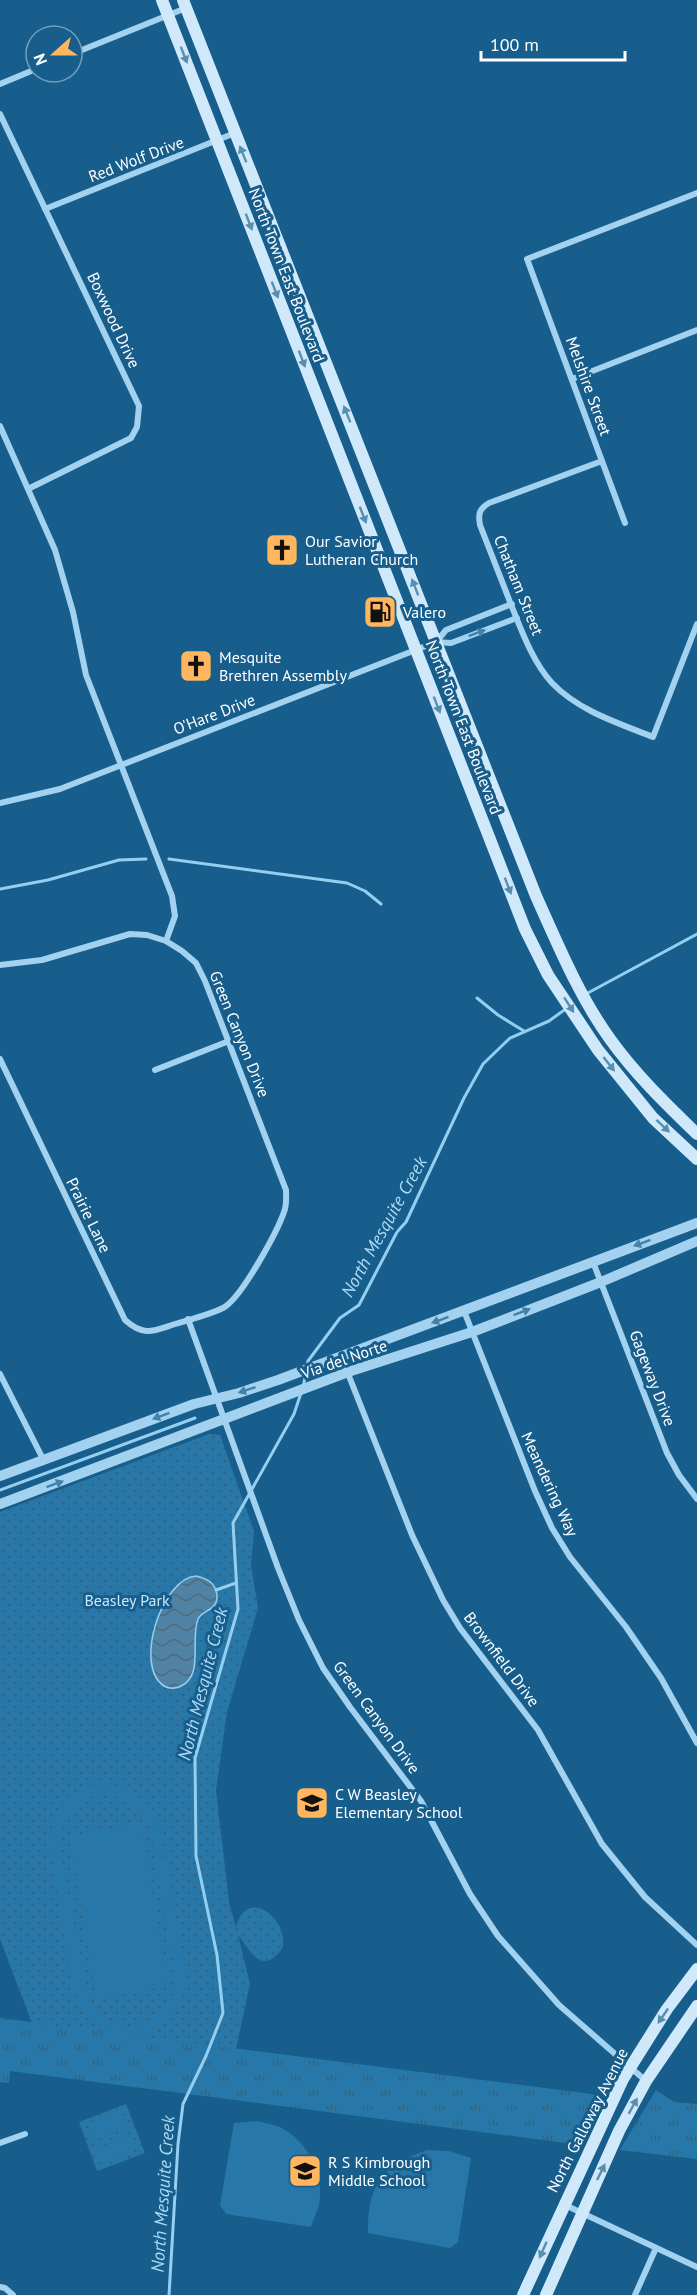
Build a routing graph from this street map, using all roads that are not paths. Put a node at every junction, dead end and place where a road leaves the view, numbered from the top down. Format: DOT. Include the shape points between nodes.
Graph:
graph roads {
  1 [pos="162,0"];
  2 [pos="184,4"];
  3 [pos="168,15"];
  4 [pos="84,49"];
  5 [pos="24,74"];
  6 [pos="0,84"];
  7 [pos="0,114"];
  8 [pos="235,133"];
  9 [pos="217,141"];
  10 [pos="697,193"];
  11 [pos="45,208"];
  12 [pos="276,237"];
  13 [pos="257,243"];
  14 [pos="697,330"];
  15 [pos="572,379"];
  16 [pos="0,426"];
  17 [pos="602,461"];
  18 [pos="369,469"];
  19 [pos="348,477"];
  20 [pos="30,488"];
  21 [pos="625,524"];
  22 [pos="512,604"];
  23 [pos="517,618"];
  24 [pos="697,624"];
  25 [pos="436,642"];
  26 [pos="416,650"];
  27 [pos="121,764"];
  28 [pos="0,803"];
  29 [pos="166,941"];
  30 [pos="0,965"];
  31 [pos="229,1041"];
  32 [pos="0,1059"];
  33 [pos="155,1070"];
  34 [pos="642,1078"];
  35 [pos="631,1092"];
  36 [pos="697,1134"];
  37 [pos="697,1159"];
  38 [pos="697,1223"];
  39 [pos="697,1241"];
  40 [pos="593,1262"];
  41 [pos="601,1282"];
  42 [pos="464,1311"];
  43 [pos="188,1319"];
  44 [pos="472,1332"];
  45 [pos="341,1356"];
  46 [pos="348,1372"];
  47 [pos="0,1374"];
  48 [pos="3,1386"];
  49 [pos="216,1398"];
  50 [pos="224,1419"];
  51 [pos="43,1459"];
  52 [pos="0,1476"];
  53 [pos="696,1498"];
  54 [pos="0,1504"];
  55 [pos="697,1743"];
  56 [pos="697,1945"];
  57 [pos="697,1969"];
  58 [pos="697,2006"];
  59 [pos="629,2067"];
  60 [pos="646,2081"];
  61 [pos="25,2134"];
  62 [pos="0,2143"];
  63 [pos="564,2204"];
  64 [pos="581,2212"];
  65 [pos="656,2248"];
  66 [pos="697,2267"];
  67 [pos="0,2287"];
  68 [pos="13,2295"];
  69 [pos="522,2295"];
  70 [pos="546,2295"];
  71 [pos="635,2295"];
  1 -- 3 [label="main road, North Town East Boulevard"];
  2 -- 3 [label="street"];
  2 -- 8 [label="main road, North Town East Boulevard"];
  3 -- 4 [label="street"];
  3 -- 9 [label="main road, North Town East Boulevard, one-way"];
  5 -- 6 [label="street"];
  7 -- 11 [label="street, Boxwood Drive"];
  8 -- 9 [label="street, Red Wolf Drive"];
  12 -- 8 [label="main road, North Town East Boulevard, one-way"];
  9 -- 11 [label="street, Red Wolf Drive"];
  9 -- 13 [label="main road, North Town East Boulevard, one-way"];
  10 -- 15 [label="street, Melshire Street" via="527,259"];
  11 -- 20 [label="street, Boxwood Drive" via="138,406 137,427 131,438"];
  12 -- 13 [label="main road"];
  18 -- 12 [label="main road, North Town East Boulevard, one-way"];
  13 -- 19 [label="main road, North Town East Boulevard, one-way"];
  14 -- 15 [label="street"];
  15 -- 17 [label="street, Melshire Street"];
  16 -- 20 [label="street"];
  17 -- 21 [label="street, Melshire Street"];
  17 -- 22 [label="street, Chatham Street" via="482,507 480,525"];
  18 -- 19 [label="main road"];
  25 -- 18 [label="main road, North Town East Boulevard, one-way"];
  19 -- 26 [label="main road, North Town East Boulevard, one-way"];
  20 -- 27 [label="street" via="56,550 86,675"];
  22 -- 23 [label="street, Chatham Street"];
  22 -- 25 [label="street" via="446,630"];
  23 -- 24 [label="street, Chatham Street" via="552,683 597,714 653,737"];
  25 -- 23 [label="street, one-way" via="451,643"];
  25 -- 26 [label="street, O'Hare Drive"];
  25 -- 34 [label="main road, North Town East Boulevard" via="568,967 602,1026"];
  26 -- 27 [label="street, O'Hare Drive"];
  26 -- 35 [label="main road, North Town East Boulevard, one-way" via="525,929 548,975"];
  27 -- 28 [label="street, O'Hare Drive" via="60,789"];
  27 -- 29 [label="street" via="172,896 174,916"];
  29 -- 30 [label="street" via="130,934 42,960"];
  29 -- 31 [label="street, Green Canyon Drive" via="196,963"];
  31 -- 33 [label="street"];
  31 -- 43 [label="street, Green Canyon Drive" via="283,1178 285,1209 234,1299 224,1308"];
  32 -- 43 [label="street, Prairie Lane" via="125,1320 146,1332"];
  34 -- 35 [label="main road"];
  34 -- 36 [label="main road, North Town East Boulevard"];
  35 -- 37 [label="main road, North Town East Boulevard, one-way"];
  38 -- 40 [label="street, Via del Norte, one-way"];
  39 -- 41 [label="street, Via del Norte"];
  40 -- 41 [label="street, Gageway Drive"];
  40 -- 42 [label="street, Via del Norte"];
  44 -- 41 [label="street, Via del Norte, one-way"];
  41 -- 53 [label="street, Gageway Drive" via="667,1453"];
  42 -- 44 [label="street, Meandering Way"];
  42 -- 45 [label="street, Via del Norte, one-way"];
  43 -- 49 [label="street"];
  44 -- 46 [label="street, Via del Norte"];
  44 -- 55 [label="street, Meandering Way" via="552,1528 570,1557 627,1627"];
  45 -- 46 [label="street, Brownfield Drive"];
  45 -- 49 [label="street, Via del Norte, one-way"];
  46 -- 50 [label="street, Via del Norte"];
  46 -- 56 [label="street, Brownfield Drive" via="412,1535 460,1628 538,1730 602,1844 645,1897"];
  47 -- 48 [label="street"];
  48 -- 51 [label="street"];
  49 -- 50 [label="street"];
  49 -- 51 [label="street, Via del Norte, one-way"];
  54 -- 50 [label="street, Via del Norte, one-way"];
  50 -- 59 [label="street, Green Canyon Drive" via="290,1599 323,1668 421,1801 492,1928 559,2005"];
  51 -- 52 [label="street, Via del Norte"];
  57 -- 59 [label="main road, North Galloway Avenue, one-way"];
  58 -- 60 [label="main road, North Galloway Avenue"];
  59 -- 60 [label="street, Green Canyon Drive"];
  59 -- 63 [label="main road, North Galloway Avenue"];
  64 -- 60 [label="main road, North Galloway Avenue, one-way"];
  61 -- 62 [label="street"];
  63 -- 64 [label="street"];
  63 -- 69 [label="main road, North Galloway Avenue, one-way"];
  64 -- 65 [label="street"];
  64 -- 70 [label="main road, North Galloway Avenue"];
  65 -- 66 [label="street"];
  65 -- 71 [label="street"];
  67 -- 68 [label="street"];
}
